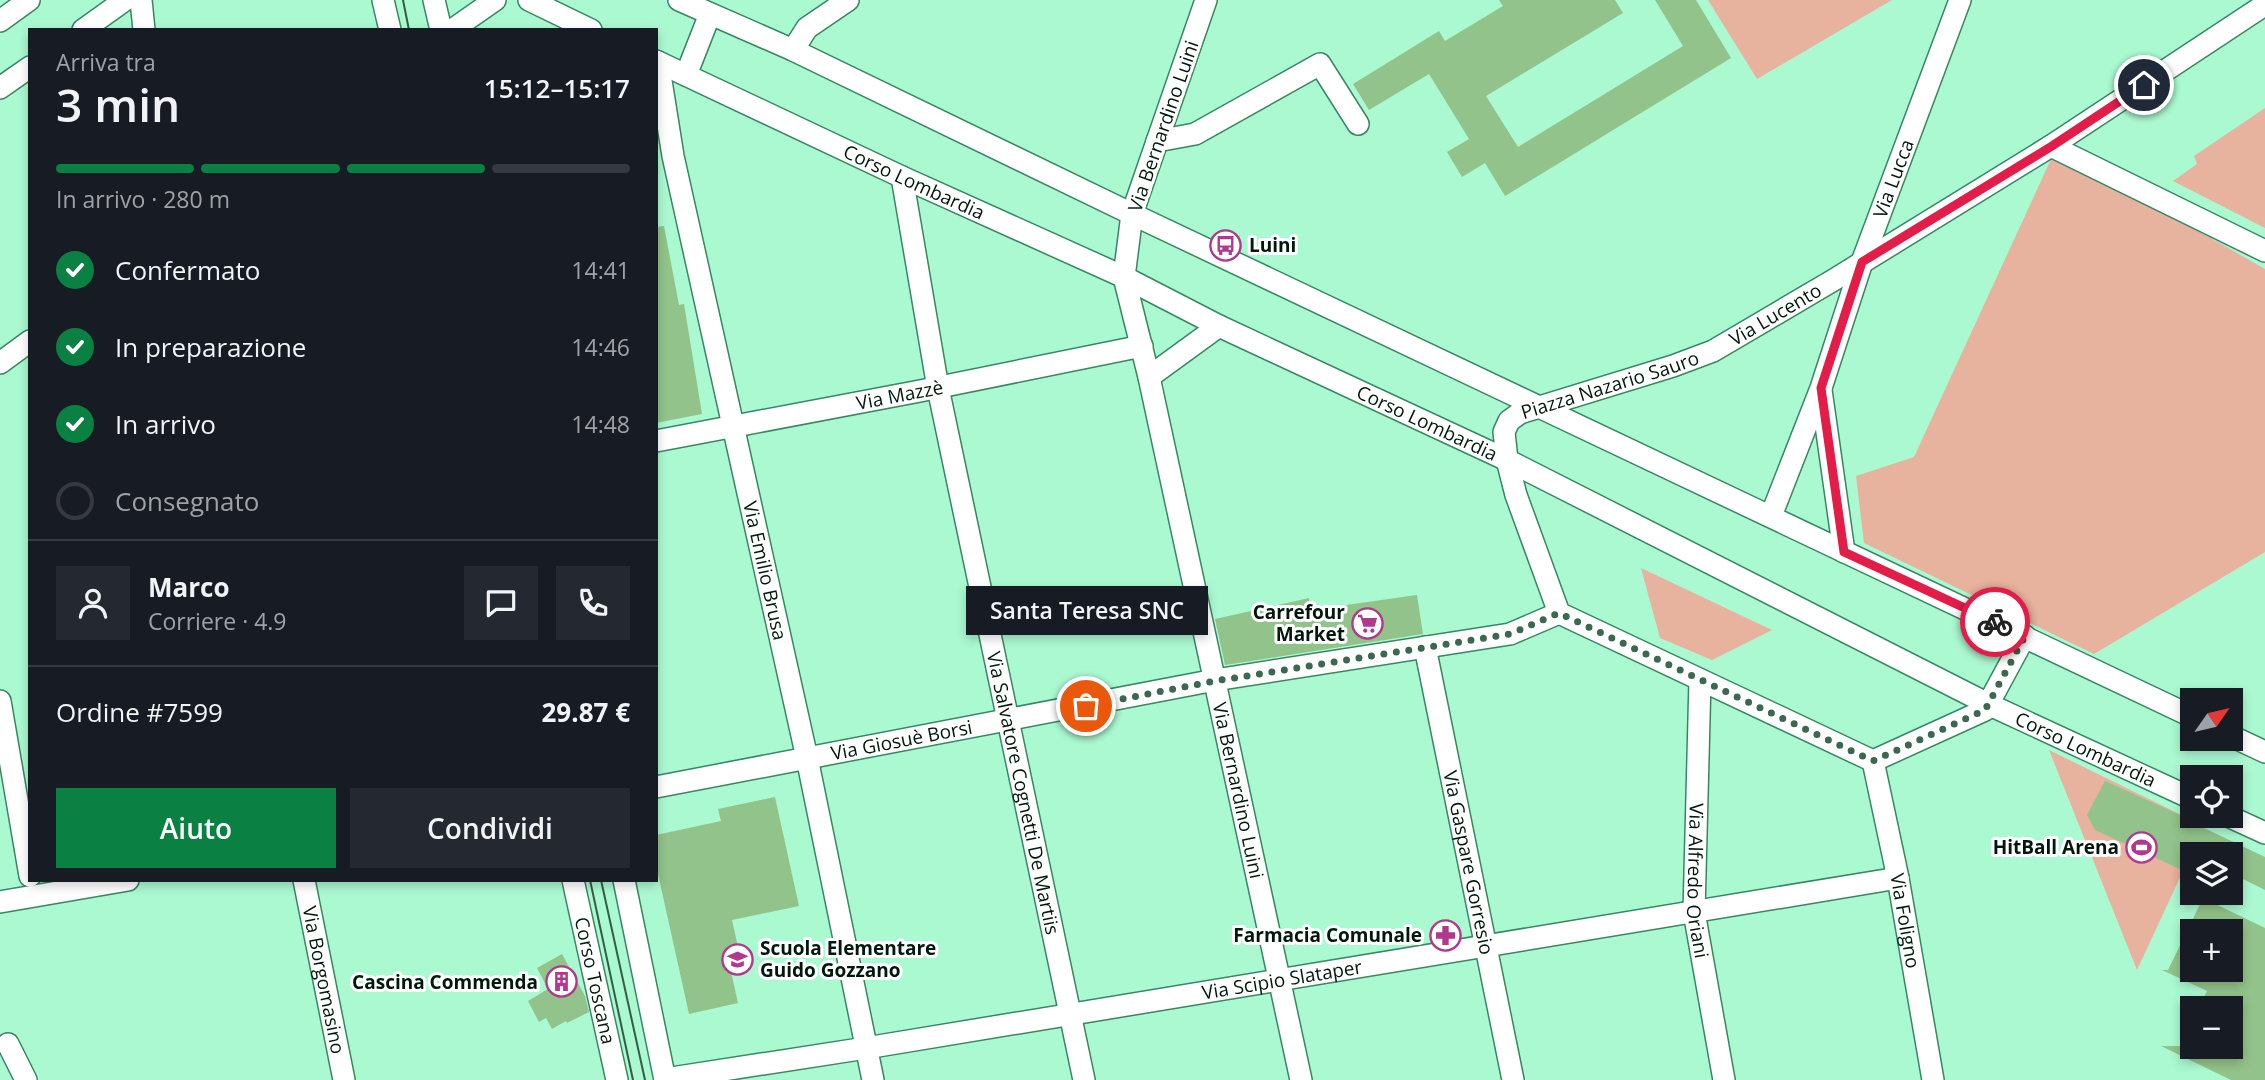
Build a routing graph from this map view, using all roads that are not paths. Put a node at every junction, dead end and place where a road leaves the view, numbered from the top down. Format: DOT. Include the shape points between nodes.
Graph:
graph roads {
  1 [pos="29,0"];
  2 [pos="125,0"];
  3 [pos="141,0"];
  4 [pos="383,0"];
  5 [pos="434,0"];
  6 [pos="495,0"];
  7 [pos="529,0"];
  8 [pos="679,0"];
  9 [pos="848,0"];
  10 [pos="1206,0"];
  11 [pos="1956,1"];
  12 [pos="2260,8"];
  13 [pos="710,14"];
  14 [pos="0,21"];
  15 [pos="86,28"];
  16 [pos="144,28"];
  17 [pos="390,28"];
  18 [pos="440,28"];
  19 [pos="455,28"];
  20 [pos="587,28"];
  21 [pos="793,50"];
  22 [pos="658,61"];
  23 [pos="658,67"];
  24 [pos="28,68"];
  25 [pos="686,75"];
  26 [pos="0,88"];
  27 [pos="1358,124"];
  28 [pos="1157,141"];
  29 [pos="2052,146"];
  30 [pos="902,177"];
  31 [pos="1132,214"];
  32 [pos="2265,251"];
  33 [pos="1862,262"];
  34 [pos="1125,277"];
  35 [pos="1219,327"];
  36 [pos="28,342"];
  37 [pos="1142,346"];
  38 [pos="1713,351"];
  39 [pos="0,363"];
  40 [pos="1149,377"];
  41 [pos="938,388"];
  42 [pos="1821,388"];
  43 [pos="1536,407"];
  44 [pos="731,426"];
  45 [pos="658,441"];
  46 [pos="1507,460"];
  47 [pos="1771,516"];
  48 [pos="1844,552"];
  49 [pos="1559,613"];
  50 [pos="2025,636"];
  51 [pos="1425,647"];
  52 [pos="1700,680"];
  53 [pos="1215,681"];
  54 [pos="0,701"];
  55 [pos="1990,705"];
  56 [pos="2180,711"];
  57 [pos="1008,721"];
  58 [pos="2244,742"];
  59 [pos="2265,752"];
  60 [pos="807,758"];
  61 [pos="1873,761"];
  62 [pos="658,787"];
  63 [pos="2180,793"];
  64 [pos="2243,823"];
  65 [pos="2265,833"];
  66 [pos="28,866"];
  67 [pos="1898,878"];
  68 [pos="80,882"];
  69 [pos="304,882"];
  70 [pos="573,882"];
  71 [pos="624,882"];
  72 [pos="31,884"];
  73 [pos="0,902"];
  74 [pos="1694,912"];
  75 [pos="1487,946"];
  76 [pos="1281,980"];
  77 [pos="1069,1015"];
  78 [pos="9,1044"];
  79 [pos="866,1048"];
  80 [pos="665,1079"];
  81 [pos="26,1080"];
  82 [pos="344,1080"];
  83 [pos="617,1080"];
  84 [pos="873,1080"];
  85 [pos="1084,1080"];
  86 [pos="1301,1080"];
  87 [pos="1513,1080"];
  88 [pos="1724,1080"];
  89 [pos="1933,1080"];
  1 -- 14 [label="street"];
  2 -- 15 [label="street"];
  3 -- 16 [label="street"];
  4 -- 17 [label="street"];
  5 -- 18 [label="street"];
  6 -- 19 [label="street"];
  7 -- 20 [label="street"];
  8 -- 13 [label="street"];
  9 -- 21 [label="street" via="807,27"];
  10 -- 28 [label="street, Via Bernardino Luini"];
  11 -- 33 [label="street, Via Lucca"];
  12 -- 29 [label="street, Via Lucento"];
  13 -- 21 [label="street"];
  13 -- 25 [label="street"];
  21 -- 31 [label="street"];
  22 -- 25 [label="street, Corso Lombardia"];
  23 -- 44 [label="street, Via Emilio Brusa"];
  24 -- 26 [label="street"];
  25 -- 30 [label="street, Corso Lombardia"];
  27 -- 28 [label="street" via="1320,64 1195,134"];
  28 -- 31 [label="street, Via Bernardino Luini"];
  29 -- 32 [label="street"];
  29 -- 33 [label="street, Via Lucento"];
  30 -- 34 [label="street, Corso Lombardia"];
  30 -- 41 [label="street, Via Salvatore Cognetti De Martiis"];
  31 -- 34 [label="street, Via Bernardino Luini"];
  31 -- 43 [label="street"];
  33 -- 38 [label="street, Via Lucento"];
  33 -- 42 [label="street, Via Lucca"];
  34 -- 35 [label="street, Corso Lombardia"];
  34 -- 37 [label="street, Via Bernardino Luini"];
  35 -- 40 [label="street"];
  35 -- 46 [label="street, Corso Lombardia"];
  36 -- 39 [label="street"];
  37 -- 40 [label="street, Via Bernardino Luini"];
  37 -- 41 [label="street, Via Mazzè"];
  38 -- 43 [label="street, Piazza Nazario Sauro"];
  40 -- 53 [label="street, Via Bernardino Luini"];
  41 -- 44 [label="street, Via Mazzè"];
  41 -- 57 [label="street, Via Salvatore Cognetti De Martiis"];
  42 -- 47 [label="street, Via Lucca"];
  42 -- 48 [label="street"];
  43 -- 46 [label="street, Piazza Nazario Sauro" via="1509,421 1504,432"];
  43 -- 47 [label="street"];
  44 -- 45 [label="street, Via Mazzè"];
  44 -- 60 [label="street, Via Emilio Brusa"];
  46 -- 49 [label="street, Piazza Nazario Sauro"];
  46 -- 55 [label="street, Corso Lombardia"];
  47 -- 48 [label="street"];
  48 -- 50 [label="street"];
  49 -- 51 [label="street, Via Giosuè Borsi" via="1510,634"];
  49 -- 52 [label="street"];
  50 -- 55 [label="street"];
  50 -- 56 [label="street"];
  51 -- 53 [label="street, Via Giosuè Borsi"];
  51 -- 75 [label="street, Via Gaspare Gorresio"];
  52 -- 61 [label="street"];
  52 -- 74 [label="street, Via Alfredo Oriani"];
  53 -- 57 [label="street, Via Giosuè Borsi"];
  53 -- 76 [label="street, Via Bernardino Luini"];
  54 -- 66 [label="street"];
  55 -- 61 [label="street"];
  55 -- 63 [label="street, Corso Lombardia"];
  57 -- 60 [label="street, Via Giosuè Borsi"];
  57 -- 77 [label="street, Via Salvatore Cognetti De Martiis"];
  58 -- 59 [label="street"];
  60 -- 62 [label="street, Via Giosuè Borsi"];
  60 -- 79 [label="street, Via Emilio Brusa"];
  61 -- 67 [label="street, Via Foligno"];
  64 -- 65 [label="street"];
  67 -- 74 [label="street, Via Scipio Slataper"];
  67 -- 89 [label="street, Via Foligno"];
  68 -- 72 [label="street"];
  69 -- 82 [label="street, Via Borgomasino"];
  70 -- 83 [label="street, Corso Toscana"];
  71 -- 80 [label="street"];
  72 -- 73 [label="street"];
  74 -- 75 [label="street, Via Scipio Slataper"];
  74 -- 88 [label="street, Via Alfredo Oriani"];
  75 -- 76 [label="street, Via Scipio Slataper"];
  75 -- 87 [label="street, Via Gaspare Gorresio"];
  76 -- 77 [label="street, Via Scipio Slataper"];
  76 -- 86 [label="street, Via Bernardino Luini"];
  77 -- 79 [label="street, Via Scipio Slataper"];
  77 -- 85 [label="street, Via Salvatore Cognetti De Martiis"];
  78 -- 81 [label="street"];
  79 -- 80 [label="street, Via Scipio Slataper"];
  79 -- 84 [label="street, Via Emilio Brusa"];
}
